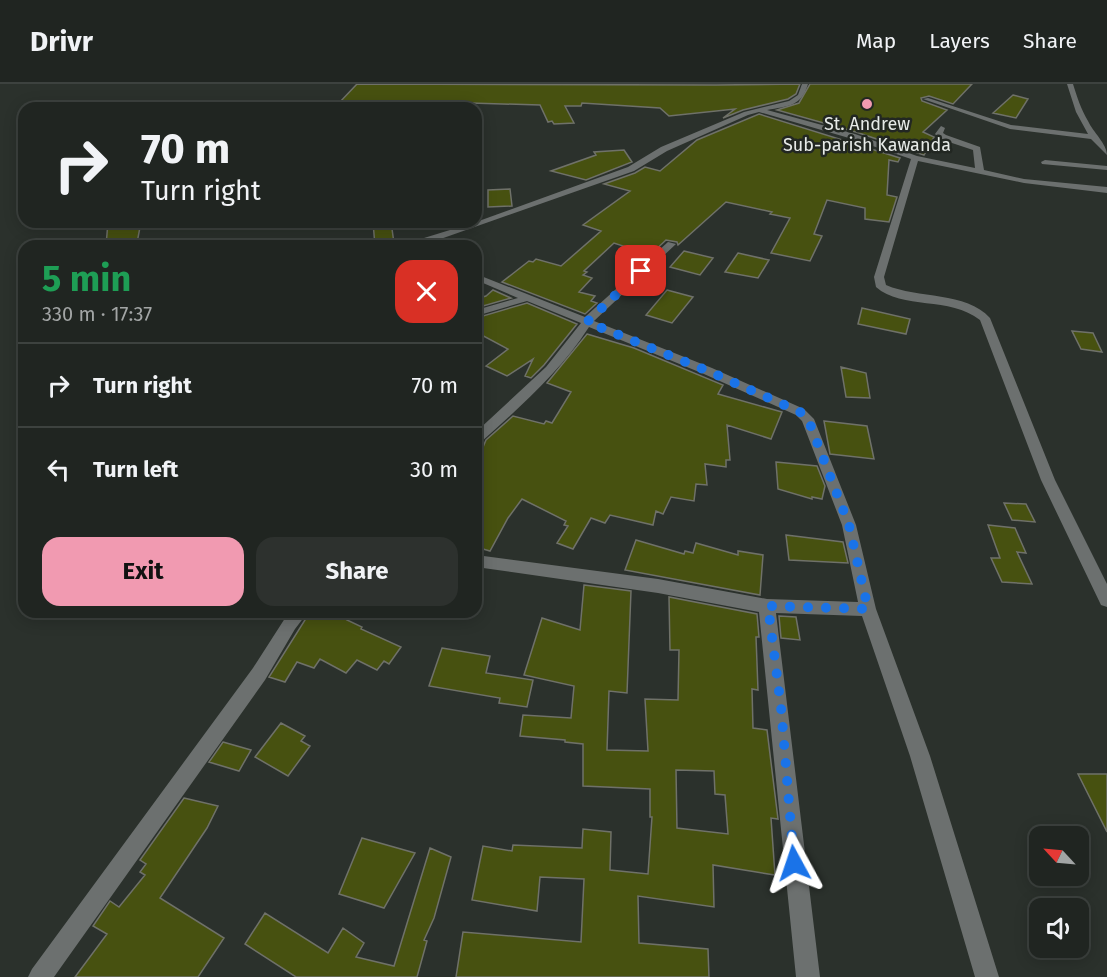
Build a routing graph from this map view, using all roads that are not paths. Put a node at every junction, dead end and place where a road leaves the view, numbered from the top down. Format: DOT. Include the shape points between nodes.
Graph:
graph roads {
  1 [pos="805,84"];
  2 [pos="1070,84"];
  3 [pos="926,99"];
  4 [pos="758,110"];
  5 [pos="941,128"];
  6 [pos="1093,137"];
  7 [pos="1107,153"];
  8 [pos="915,158"];
  9 [pos="1044,162"];
  10 [pos="1107,168"];
  11 [pos="980,173"];
  12 [pos="1107,190"];
  13 [pos="482,223"];
  14 [pos="468,228"];
  15 [pos="434,240"];
  16 [pos="671,244"];
  17 [pos="482,279"];
  18 [pos="526,297"];
  19 [pos="482,312"];
  20 [pos="587,322"];
  21 [pos="482,433"];
  22 [pos="482,562"];
  23 [pos="1107,600"];
  24 [pos="768,606"];
  25 [pos="868,609"];
  26 [pos="294,618"];
  27 [pos="40,977"];
  28 [pos="808,977"];
  29 [pos="987,977"];
  1 -- 4 [label="street" via="798,99"];
  2 -- 6 [label="street" via="1077,109"];
  3 -- 6 [label="street" via="1010,127"];
  4 -- 8 [label="street"];
  4 -- 13 [label="street" via="664,149 631,169"];
  5 -- 11 [label="street" via="939,134 943,137 977,145"];
  6 -- 7 [label="street"];
  8 -- 11 [label="street"];
  8 -- 23 [label="street" via="879,277 881,287 893,294 962,304 977,309 985,318 1048,480"];
  9 -- 10 [label="street"];
  11 -- 12 [label="street"];
  14 -- 15 [label="street"];
  16 -- 20 [label="street"];
  17 -- 18 [label="street"];
  18 -- 19 [label="street"];
  18 -- 20 [label="street"];
  20 -- 21 [label="street" via="549,370"];
  20 -- 25 [label="street" via="718,375 808,419 849,525"];
  22 -- 24 [label="street"];
  24 -- 25 [label="street"];
  24 -- 28 [label="street"];
  25 -- 29 [label="street" via="920,756"];
  26 -- 27 [label="street"];
}
